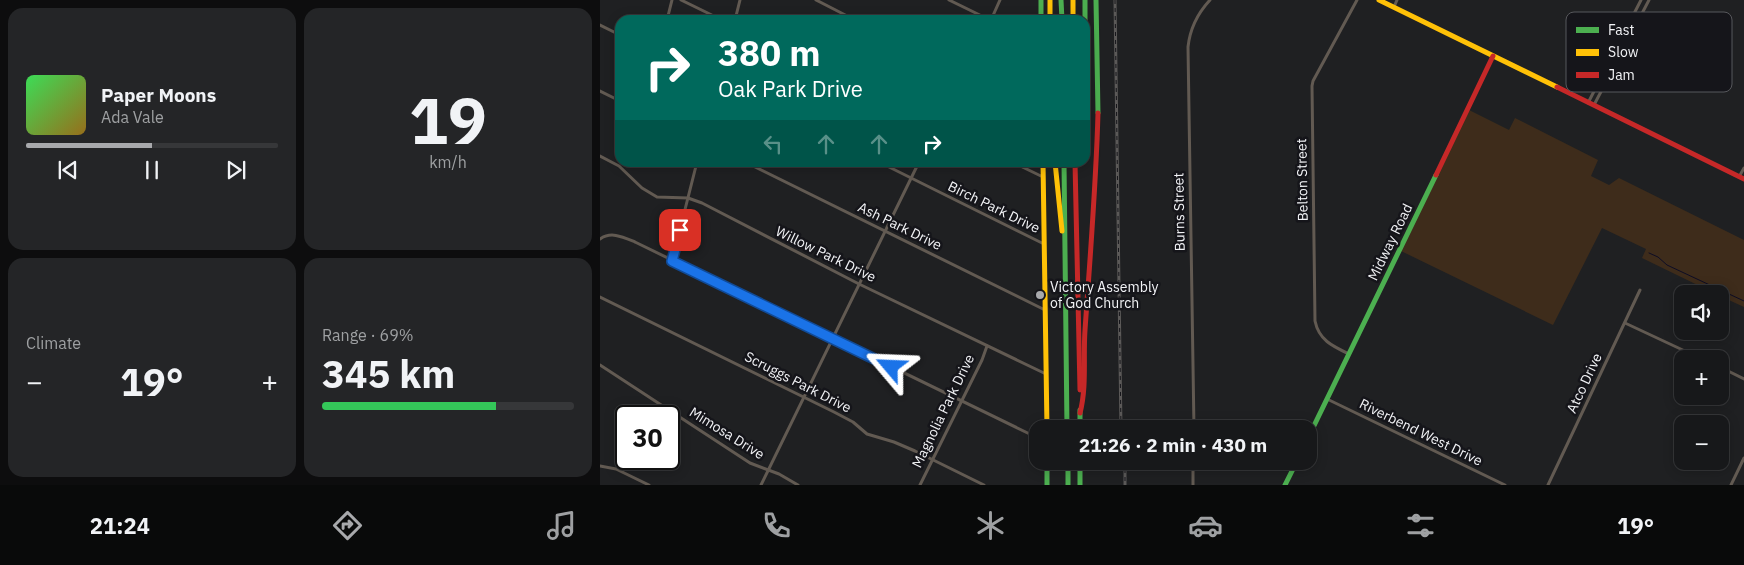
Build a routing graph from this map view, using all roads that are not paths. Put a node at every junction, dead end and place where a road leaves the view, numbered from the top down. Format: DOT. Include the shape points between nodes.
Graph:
graph roads {
  1 [pos="672,0"];
  2 [pos="681,0"];
  3 [pos="740,0"];
  4 [pos="816,0"];
  5 [pos="949,0"];
  6 [pos="1000,0"];
  7 [pos="1041,0"];
  8 [pos="1050,0"];
  9 [pos="1061,0"];
  10 [pos="1073,0"];
  11 [pos="1085,0"];
  12 [pos="1096,0"];
  13 [pos="1210,0"];
  14 [pos="1357,0"];
  15 [pos="1378,0"];
  16 [pos="1397,0"];
  17 [pos="1641,0"];
  18 [pos="1649,0"];
  19 [pos="1394,7"];
  20 [pos="1635,12"];
  21 [pos="1643,12"];
  22 [pos="668,15"];
  23 [pos="712,15"];
  24 [pos="736,15"];
  25 [pos="845,15"];
  26 [pos="980,15"];
  27 [pos="993,15"];
  28 [pos="1041,15"];
  29 [pos="1050,15"];
  30 [pos="1062,15"];
  31 [pos="1073,15"];
  32 [pos="1085,15"];
  33 [pos="600,25"];
  34 [pos="615,32"];
  35 [pos="1492,56"];
  36 [pos="600,91"];
  37 [pos="1594,92"];
  38 [pos="1601,92"];
  39 [pos="615,98"];
  40 [pos="1588,103"];
  41 [pos="1594,106"];
  42 [pos="600,156"];
  43 [pos="615,164"];
  44 [pos="620,167"];
  45 [pos="695,167"];
  46 [pos="755,167"];
  47 [pos="889,167"];
  48 [pos="916,167"];
  49 [pos="1022,167"];
  50 [pos="1043,167"];
  51 [pos="1055,167"];
  52 [pos="1064,167"];
  53 [pos="1077,167"];
  54 [pos="1744,168"];
  55 [pos="1043,177"];
  56 [pos="911,178"];
  57 [pos="1742,178"];
  58 [pos="688,198"];
  59 [pos="885,231"];
  60 [pos="600,238"];
  61 [pos="1044,245"];
  62 [pos="1065,246"];
  63 [pos="672,261"];
  64 [pos="859,284"];
  65 [pos="1640,290"];
  66 [pos="600,297"];
  67 [pos="1045,310"];
  68 [pos="1625,323"];
  69 [pos="833,338"];
  70 [pos="987,346"];
  71 [pos="1683,350"];
  72 [pos="1348,354"];
  73 [pos="600,365"];
  74 [pos="1729,372"];
  75 [pos="1046,374"];
  76 [pos="1744,379"];
  77 [pos="804,397"];
  78 [pos="1326,399"];
  79 [pos="961,402"];
  80 [pos="1080,413"];
  81 [pos="1047,420"];
  82 [pos="1067,420"];
  83 [pos="1080,420"];
  84 [pos="1194,420"];
  85 [pos="1316,420"];
  86 [pos="1029,434"];
  87 [pos="1744,458"];
  88 [pos="932,460"];
  89 [pos="600,466"];
  90 [pos="768,470"];
  91 [pos="1047,470"];
  92 [pos="1068,470"];
  93 [pos="1080,470"];
  94 [pos="1193,470"];
  95 [pos="1292,470"];
  96 [pos="649,485"];
  97 [pos="761,485"];
  98 [pos="798,485"];
  99 [pos="920,485"];
  100 [pos="984,485"];
  101 [pos="1047,485"];
  102 [pos="1068,485"];
  103 [pos="1080,485"];
  104 [pos="1193,485"];
  105 [pos="1285,485"];
  106 [pos="1505,485"];
  107 [pos="1548,485"];
  108 [pos="1731,485"];
  1 -- 22 [label="street"];
  2 -- 23 [label="street"];
  3 -- 24 [label="street"];
  4 -- 25 [label="street"];
  5 -- 26 [label="street"];
  6 -- 27 [label="street"];
  7 -- 28 [label="main road"];
  8 -- 29 [label="main road"];
  9 -- 30 [label="main road"];
  10 -- 31 [label="main road"];
  11 -- 32 [label="main road"];
  12 -- 80 [label="main road" via="1096,176 1084,342 1084,397"];
  13 -- 84 [label="street, Burns Street" via="1194,23 1188,47"];
  14 -- 72 [label="street, Belton Street" via="1312,86 1315,321 1322,338"];
  15 -- 19 [label="main road"];
  16 -- 19 [label="street"];
  17 -- 20 [label="street"];
  18 -- 21 [label="street"];
  19 -- 35 [label="main road"];
  33 -- 34 [label="street"];
  35 -- 40 [label="main road"];
  35 -- 72 [label="main road, Midway Road"];
  36 -- 39 [label="street"];
  37 -- 40 [label="street"];
  38 -- 41 [label="street"];
  40 -- 41 [label="main road"];
  41 -- 57 [label="main road"];
  42 -- 43 [label="street, Willow Park Drive"];
  44 -- 58 [label="street, Willow Park Drive" via="657,197"];
  45 -- 58 [label="street"];
  46 -- 59 [label="street, Ash Park Drive"];
  47 -- 56 [label="street, Birch Park Drive"];
  48 -- 56 [label="street"];
  49 -- 55 [label="street"];
  50 -- 55 [label="main road"];
  51 -- 62 [label="main road"];
  52 -- 62 [label="main road"];
  53 -- 80 [label="main road"];
  54 -- 57 [label="street"];
  55 -- 61 [label="main road"];
  56 -- 59 [label="street"];
  56 -- 61 [label="street, Birch Park Drive"];
  58 -- 63 [label="street"];
  58 -- 64 [label="street, Willow Park Drive"];
  59 -- 64 [label="street"];
  59 -- 67 [label="street, Ash Park Drive"];
  60 -- 63 [label="street" via="615,235"];
  61 -- 67 [label="main road"];
  62 -- 82 [label="main road"];
  63 -- 69 [label="street"];
  64 -- 69 [label="street"];
  64 -- 70 [label="street, Willow Park Drive"];
  65 -- 68 [label="street, Atco Drive"];
  66 -- 77 [label="street, Scruggs Park Drive"];
  67 -- 75 [label="main road"];
  68 -- 71 [label="street"];
  68 -- 107 [label="street, Atco Drive"];
  69 -- 77 [label="street"];
  69 -- 79 [label="street"];
  70 -- 75 [label="street, Willow Park Drive"];
  70 -- 79 [label="street, Magnolia Park Drive"];
  72 -- 78 [label="main road, Midway Road"];
  73 -- 90 [label="street, Mimosa Drive" via="743,458"];
  74 -- 76 [label="street"];
  75 -- 81 [label="main road"];
  77 -- 88 [label="street, Scruggs Park Drive" via="853,422 867,434 894,442"];
  77 -- 90 [label="street"];
  78 -- 85 [label="main road, Midway Road"];
  78 -- 106 [label="street, Riverbend West Drive"];
  79 -- 86 [label="street"];
  79 -- 88 [label="street, Magnolia Park Drive"];
  80 -- 83 [label="main road"];
  87 -- 108 [label="street"];
  88 -- 99 [label="street, Magnolia Park Drive"];
  88 -- 100 [label="street, Scruggs Park Drive"];
  89 -- 96 [label="street" via="616,468"];
  90 -- 97 [label="street"];
  90 -- 98 [label="street, Mimosa Drive"];
  91 -- 101 [label="main road"];
  92 -- 102 [label="main road"];
  93 -- 103 [label="main road"];
  94 -- 104 [label="street"];
  95 -- 105 [label="main road"];
}
